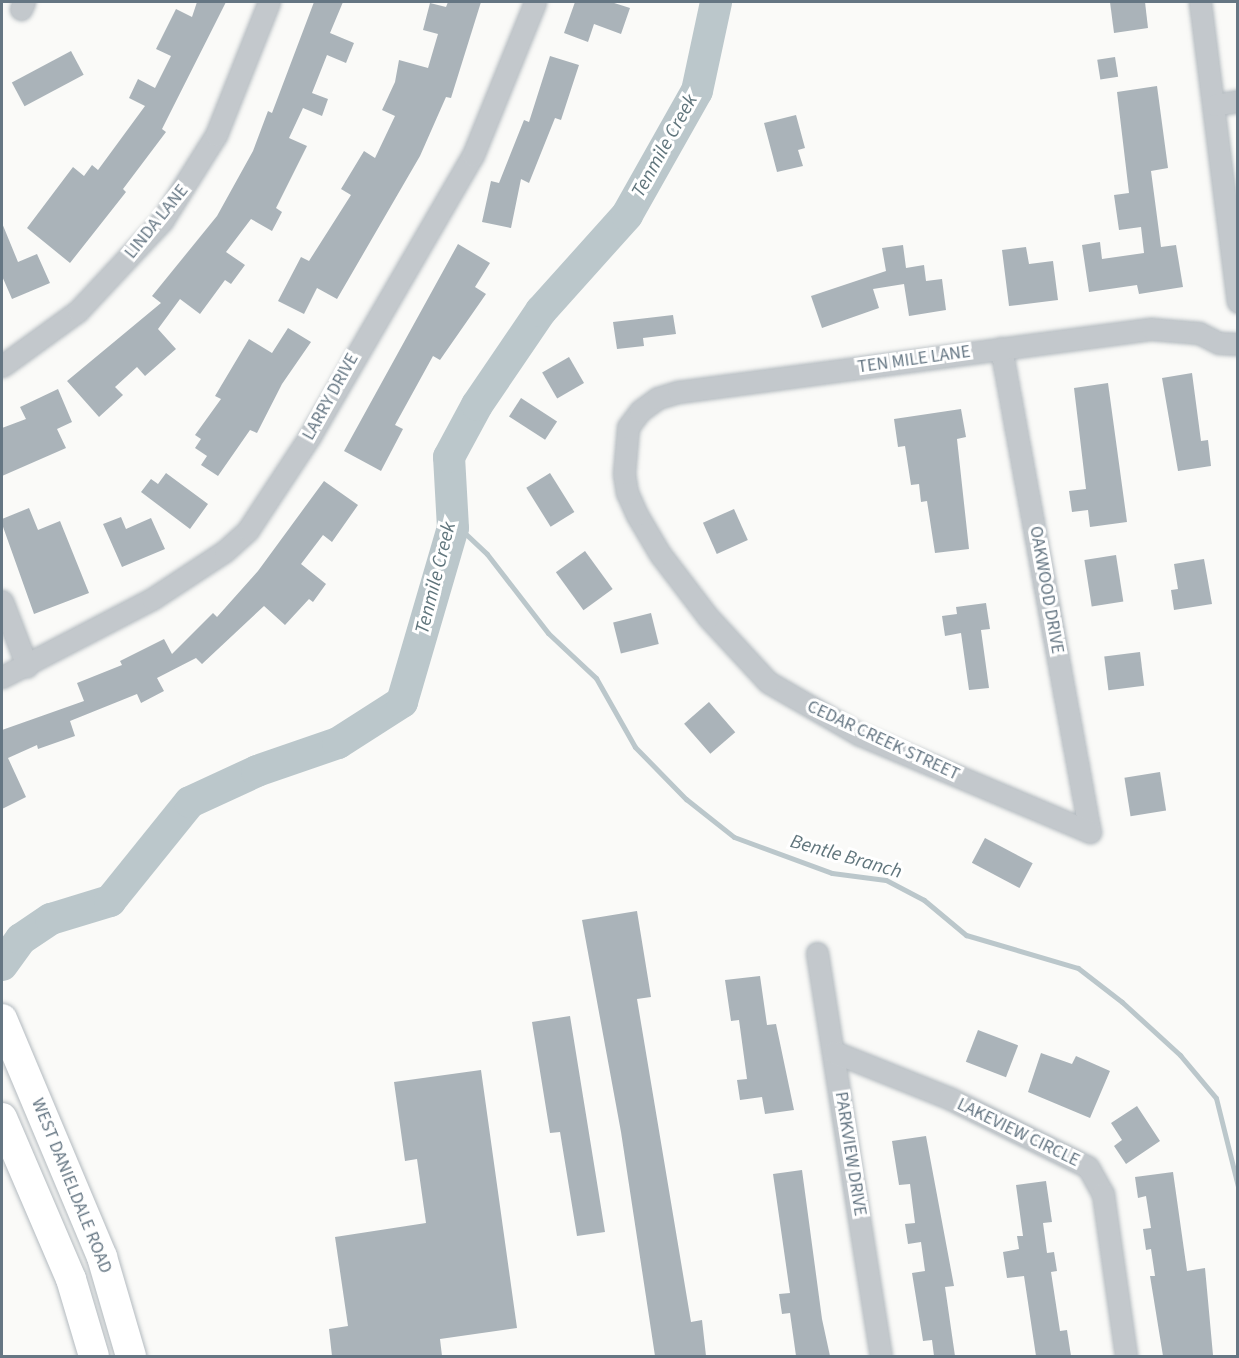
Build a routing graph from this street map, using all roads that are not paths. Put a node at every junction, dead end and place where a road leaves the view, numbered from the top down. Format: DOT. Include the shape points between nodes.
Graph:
graph roads {
  1 [pos="269,2"];
  2 [pos="535,2"];
  3 [pos="1200,2"];
  4 [pos="1238,101"];
  5 [pos="1214,105"];
  6 [pos="1238,302"];
  7 [pos="1238,344"];
  8 [pos="1001,348"];
  9 [pos="2,366"];
  10 [pos="623,453"];
  11 [pos="2,602"];
  12 [pos="27,666"];
  13 [pos="2,677"];
  14 [pos="1090,832"];
  15 [pos="817,952"];
  16 [pos="6,1028"];
  17 [pos="834,1052"];
  18 [pos="2,1118"];
  19 [pos="94,1356"];
  20 [pos="131,1356"];
  21 [pos="881,1356"];
  22 [pos="1126,1356"];
  1 -- 9 [label="street, LINDA LANE" via="216,135 162,221 78,311"];
  2 -- 12 [label="street, LARRY DRIVE" via="473,155 310,436 248,530 225,551 152,599"];
  3 -- 5 [label="street"];
  4 -- 5 [label="street"];
  5 -- 6 [label="street"];
  7 -- 8 [label="street, TEN MILE LANE" via="1219,343 1198,333 1152,329"];
  8 -- 10 [label="street, TEN MILE LANE" via="678,392 658,398 640,411 628,427"];
  8 -- 14 [label="street, OAKWOOD DRIVE"];
  10 -- 14 [label="street, CEDAR CREEK STREET" via="627,493 660,554 708,617 768,682 861,735"];
  11 -- 12 [label="street"];
  12 -- 13 [label="street, LARRY DRIVE"];
  15 -- 17 [label="street, PARKVIEW DRIVE"];
  16 -- 20 [label="main road, WEST DANIELDALE ROAD" via="102,1257"];
  17 -- 21 [label="street, PARKVIEW DRIVE"];
  17 -- 22 [label="street, LAKEVIEW CIRCLE" via="949,1098 1088,1167 1103,1194"];
  18 -- 19 [label="main road, WEST DANIELDALE ROAD" via="71,1279"];
}
